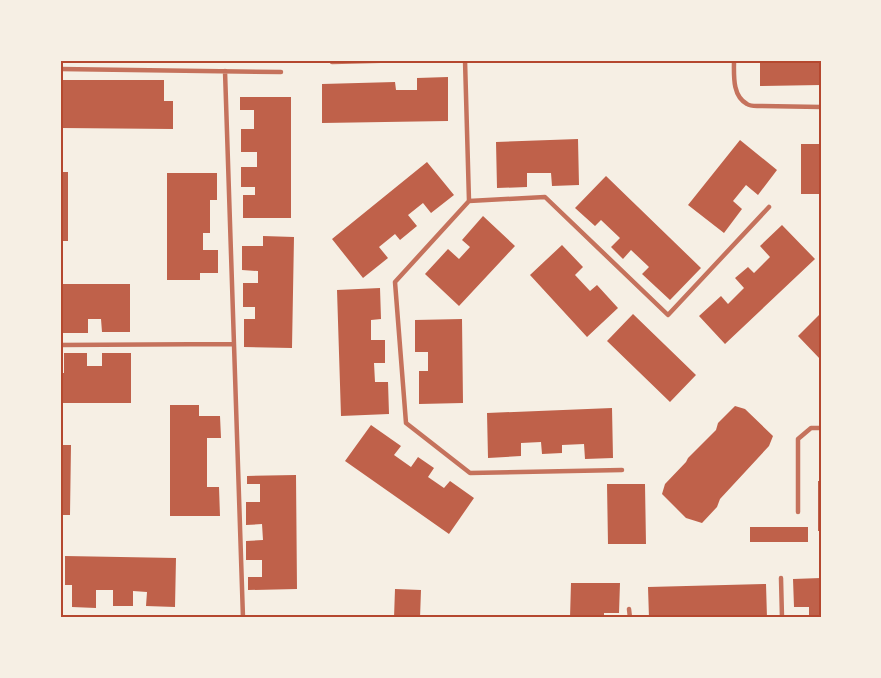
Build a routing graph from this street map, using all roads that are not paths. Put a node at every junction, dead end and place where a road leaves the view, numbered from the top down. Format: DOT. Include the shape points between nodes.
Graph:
graph roads {
  1 [pos="411,60"];
  2 [pos="465,60"];
  3 [pos="734,60"];
  4 [pos="332,62"];
  5 [pos="60,69"];
  6 [pos="225,71"];
  7 [pos="281,72"];
  8 [pos="821,107"];
  9 [pos="469,201"];
  10 [pos="769,207"];
  11 [pos="233,344"];
  12 [pos="60,345"];
  13 [pos="821,428"];
  14 [pos="622,470"];
  15 [pos="798,512"];
  16 [pos="781,578"];
  17 [pos="629,609"];
  18 [pos="243,618"];
  19 [pos="630,618"];
  20 [pos="782,618"];
  1 -- 4 [label="lane"];
  2 -- 9 [label="lane"];
  3 -- 8 [label="lane" via="736,91 747,104"];
  5 -- 6 [label="lane"];
  6 -- 7 [label="lane"];
  6 -- 11 [label="lane"];
  9 -- 10 [label="lane" via="545,197 668,315"];
  9 -- 14 [label="lane" via="395,282 406,423 470,473"];
  11 -- 12 [label="lane"];
  11 -- 18 [label="lane"];
  13 -- 15 [label="lane" via="811,428 798,439"];
  16 -- 20 [label="lane"];
  17 -- 19 [label="lane"];
}
